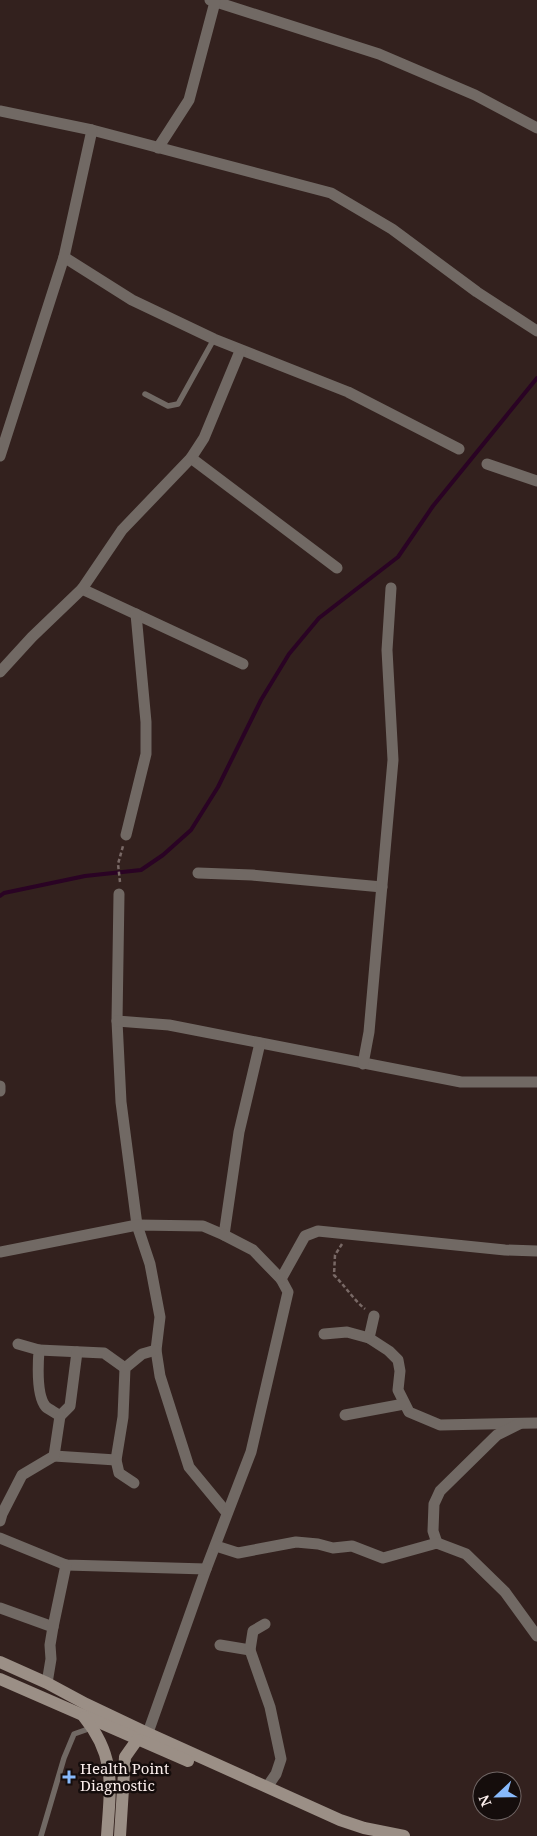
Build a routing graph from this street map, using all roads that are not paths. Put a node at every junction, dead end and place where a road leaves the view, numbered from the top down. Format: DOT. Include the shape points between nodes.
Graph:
graph roads {
  1 [pos="212,1"];
  2 [pos="0,111"];
  3 [pos="537,114"];
  4 [pos="535,127"];
  5 [pos="92,130"];
  6 [pos="158,148"];
  7 [pos="64,257"];
  8 [pos="537,331"];
  9 [pos="214,339"];
  10 [pos="240,351"];
  11 [pos="146,394"];
  12 [pos="459,449"];
  13 [pos="0,456"];
  14 [pos="191,458"];
  15 [pos="487,464"];
  16 [pos="537,481"];
  17 [pos="337,568"];
  18 [pos="391,588"];
  19 [pos="82,589"];
  20 [pos="136,614"];
  21 [pos="243,664"];
  22 [pos="0,672"];
  23 [pos="126,835"];
  24 [pos="198,873"];
  25 [pos="382,887"];
  26 [pos="119,894"];
  27 [pos="117,1021"];
  28 [pos="260,1043"];
  29 [pos="363,1064"];
  30 [pos="537,1082"];
  31 [pos="0,1086"];
  32 [pos="0,1091"];
  33 [pos="137,1225"];
  34 [pos="224,1235"];
  35 [pos="537,1251"];
  36 [pos="0,1252"];
  37 [pos="280,1279"];
  38 [pos="374,1316"];
  39 [pos="324,1334"];
  40 [pos="369,1338"];
  41 [pos="18,1344"];
  42 [pos="39,1350"];
  43 [pos="156,1350"];
  44 [pos="77,1352"];
  45 [pos="125,1368"];
  46 [pos="404,1404"];
  47 [pos="345,1415"];
  48 [pos="60,1416"];
  49 [pos="522,1422"];
  50 [pos="537,1423"];
  51 [pos="54,1456"];
  52 [pos="116,1460"];
  53 [pos="134,1483"];
  54 [pos="227,1513"];
  55 [pos="0,1521"];
  56 [pos="0,1538"];
  57 [pos="437,1543"];
  58 [pos="216,1546"];
  59 [pos="66,1566"];
  60 [pos="206,1569"];
  61 [pos="0,1608"];
  62 [pos="265,1624"];
  63 [pos="53,1627"];
  64 [pos="537,1636"];
  65 [pos="220,1645"];
  66 [pos="250,1650"];
  67 [pos="0,1662"];
  68 [pos="0,1679"];
  69 [pos="47,1683"];
  70 [pos="82,1715"];
  71 [pos="123,1725"];
  72 [pos="92,1727"];
  73 [pos="143,1738"];
  74 [pos="104,1750"];
  75 [pos="125,1756"];
  76 [pos="267,1787"];
  77 [pos="41,1836"];
  78 [pos="107,1836"];
  79 [pos="120,1836"];
  80 [pos="377,1836"];
  81 [pos="404,1836"];
  1 -- 4 [label="street" via="379,54 475,95"];
  1 -- 6 [label="street" via="189,100"];
  2 -- 5 [label="street"];
  3 -- 4 [label="street"];
  5 -- 6 [label="street"];
  5 -- 7 [label="street"];
  6 -- 8 [label="street" via="331,193 392,229 477,292"];
  7 -- 9 [label="street" via="132,300"];
  7 -- 13 [label="street"];
  9 -- 10 [label="street"];
  9 -- 11 [label="lane" via="178,404 168,406"];
  10 -- 12 [label="street" via="348,392"];
  10 -- 14 [label="street" via="204,438"];
  14 -- 17 [label="street"];
  14 -- 19 [label="street" via="122,530"];
  15 -- 16 [label="street"];
  18 -- 25 [label="street" via="387,650 393,760"];
  19 -- 20 [label="street"];
  19 -- 22 [label="street"];
  20 -- 21 [label="street"];
  20 -- 23 [label="street" via="146,754"];
  24 -- 25 [label="street"];
  25 -- 29 [label="street" via="370,1032"];
  26 -- 27 [label="street"];
  27 -- 28 [label="street" via="168,1025"];
  27 -- 33 [label="street" via="121,1102"];
  28 -- 29 [label="street"];
  28 -- 34 [label="street" via="239,1132"];
  29 -- 30 [label="street" via="461,1082"];
  31 -- 32 [label="street"];
  33 -- 34 [label="street" via="203,1226"];
  33 -- 36 [label="street"];
  33 -- 43 [label="street" via="150,1264 160,1317"];
  34 -- 37 [label="street" via="253,1250"];
  35 -- 37 [label="street" via="318,1231 305,1236"];
  37 -- 54 [label="street" via="288,1292 286,1302 251,1452"];
  38 -- 40 [label="street"];
  39 -- 40 [label="street" via="348,1332"];
  40 -- 46 [label="street" via="398,1360 398,1390"];
  41 -- 42 [label="street"];
  42 -- 44 [label="street"];
  42 -- 48 [label="street" via="40,1390 45,1406"];
  43 -- 45 [label="street" via="142,1354"];
  43 -- 54 [label="street" via="160,1376 189,1467"];
  44 -- 45 [label="street" via="104,1353"];
  44 -- 48 [label="street" via="70,1406"];
  45 -- 52 [label="street" via="123,1417"];
  46 -- 47 [label="street"];
  46 -- 49 [label="street" via="409,1412 440,1425"];
  48 -- 51 [label="street"];
  49 -- 50 [label="street"];
  49 -- 57 [label="street" via="497,1436 440,1491 434,1504 433,1531"];
  51 -- 52 [label="street"];
  51 -- 55 [label="street" via="22,1475"];
  52 -- 53 [label="street" via="119,1473"];
  54 -- 58 [label="street"];
  56 -- 59 [label="street"];
  57 -- 58 [label="street" via="383,1558 352,1546 333,1548 296,1542 238,1553"];
  57 -- 64 [label="street" via="466,1554 505,1592"];
  58 -- 60 [label="street"];
  59 -- 60 [label="street"];
  59 -- 63 [label="street"];
  60 -- 73 [label="street"];
  61 -- 63 [label="street"];
  62 -- 66 [label="street" via="253,1631"];
  63 -- 69 [label="street"];
  65 -- 66 [label="street"];
  66 -- 76 [label="street" via="270,1707 281,1759"];
  67 -- 69 [label="main road"];
  68 -- 70 [label="main road"];
  69 -- 71 [label="main road"];
  70 -- 71 [label="main road"];
  70 -- 72 [label="main road"];
  71 -- 73 [label="main road"];
  71 -- 74 [label="main road"];
  71 -- 75 [label="main road"];
  72 -- 74 [label="main road"];
  72 -- 77 [label="lane" via="74,1734"];
  73 -- 75 [label="main road"];
  73 -- 76 [label="main road"];
  73 -- 80 [label="main road" via="337,1825"];
  74 -- 78 [label="main road" via="110,1770"];
  75 -- 79 [label="main road"];
  76 -- 81 [label="main road" via="340,1820"];
}
